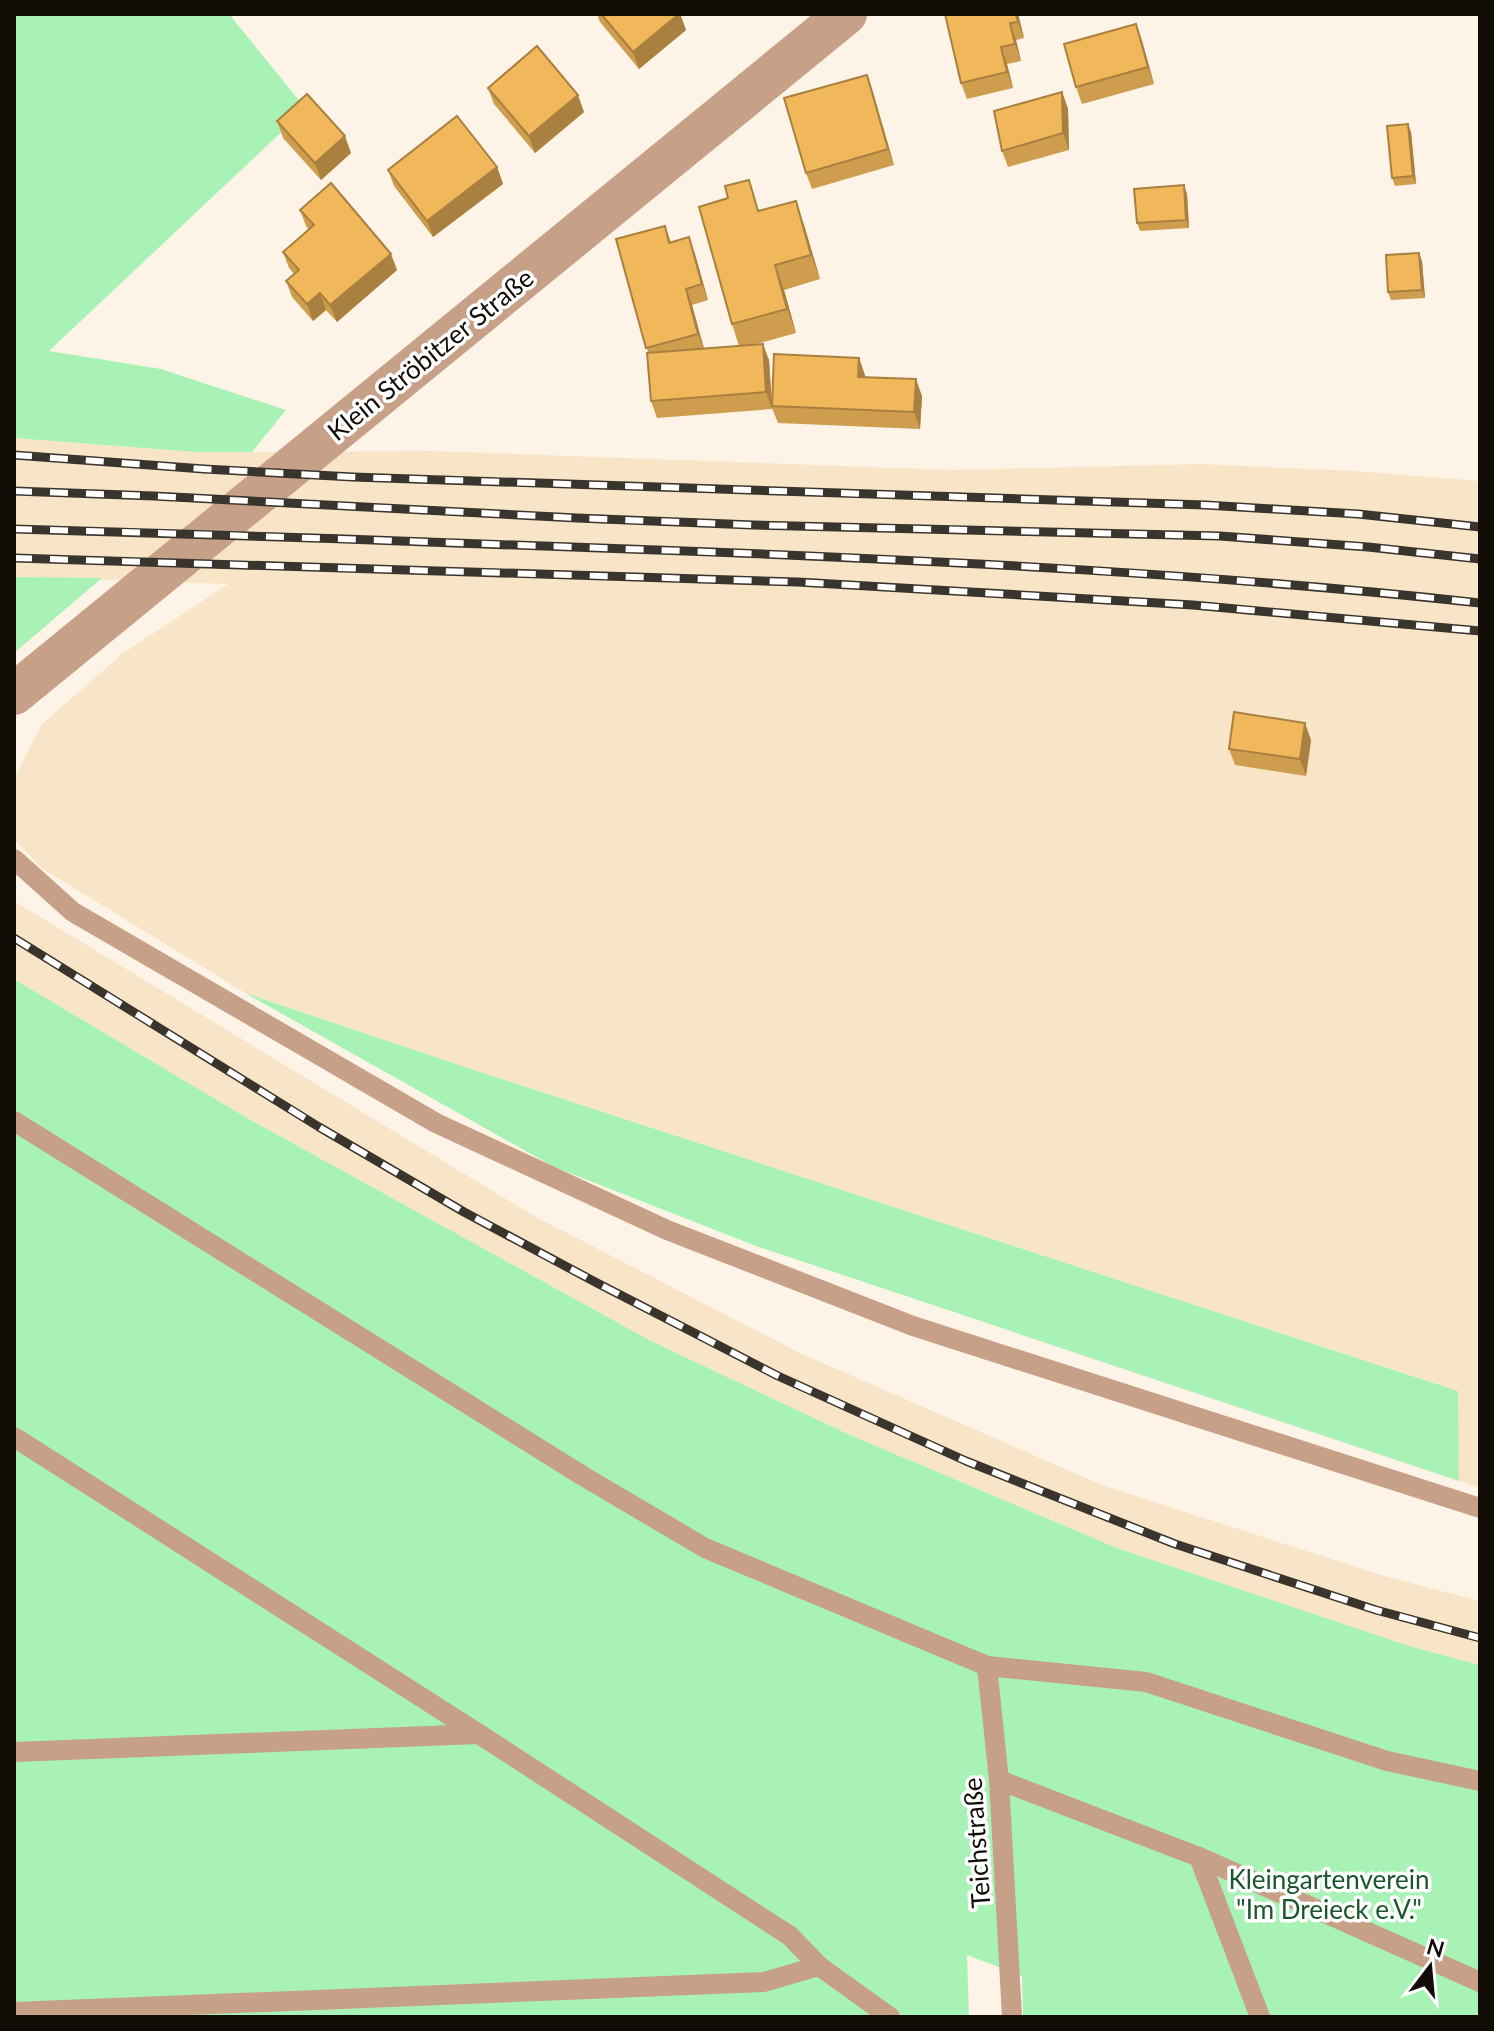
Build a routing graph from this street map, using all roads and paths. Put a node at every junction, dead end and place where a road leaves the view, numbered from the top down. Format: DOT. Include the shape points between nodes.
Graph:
graph roads {
  1 [pos="846,14"];
  2 [pos="14,694"];
  3 [pos="14,859"];
  4 [pos="14,1121"];
  5 [pos="14,1437"];
  6 [pos="1480,1508"];
  7 [pos="987,1666"];
  8 [pos="479,1734"];
  9 [pos="14,1752"];
  10 [pos="999,1780"];
  11 [pos="1480,1781"];
  12 [pos="1199,1857"];
  13 [pos="819,1966"];
  14 [pos="1480,1982"];
  15 [pos="14,2012"];
  16 [pos="890,2017"];
  17 [pos="1012,2017"];
  18 [pos="1260,2017"];
  1 -- 2 [label="street, Klein Ströbitzer Straße"];
  3 -- 6 [label="lane" via="73,912 436,1123 667,1230 913,1326"];
  4 -- 7 [label="lane" via="705,1548"];
  5 -- 8 [label="lane"];
  7 -- 10 [label="lane, Teichstraße"];
  7 -- 11 [label="lane" via="1146,1682 1387,1761"];
  8 -- 9 [label="lane"];
  8 -- 13 [label="lane" via="790,1936"];
  10 -- 12 [label="lane"];
  10 -- 17 [label="lane, Teichstraße"];
  12 -- 14 [label="lane"];
  12 -- 18 [label="lane"];
  13 -- 15 [label="lane" via="764,1982"];
  13 -- 16 [label="lane"];
}
